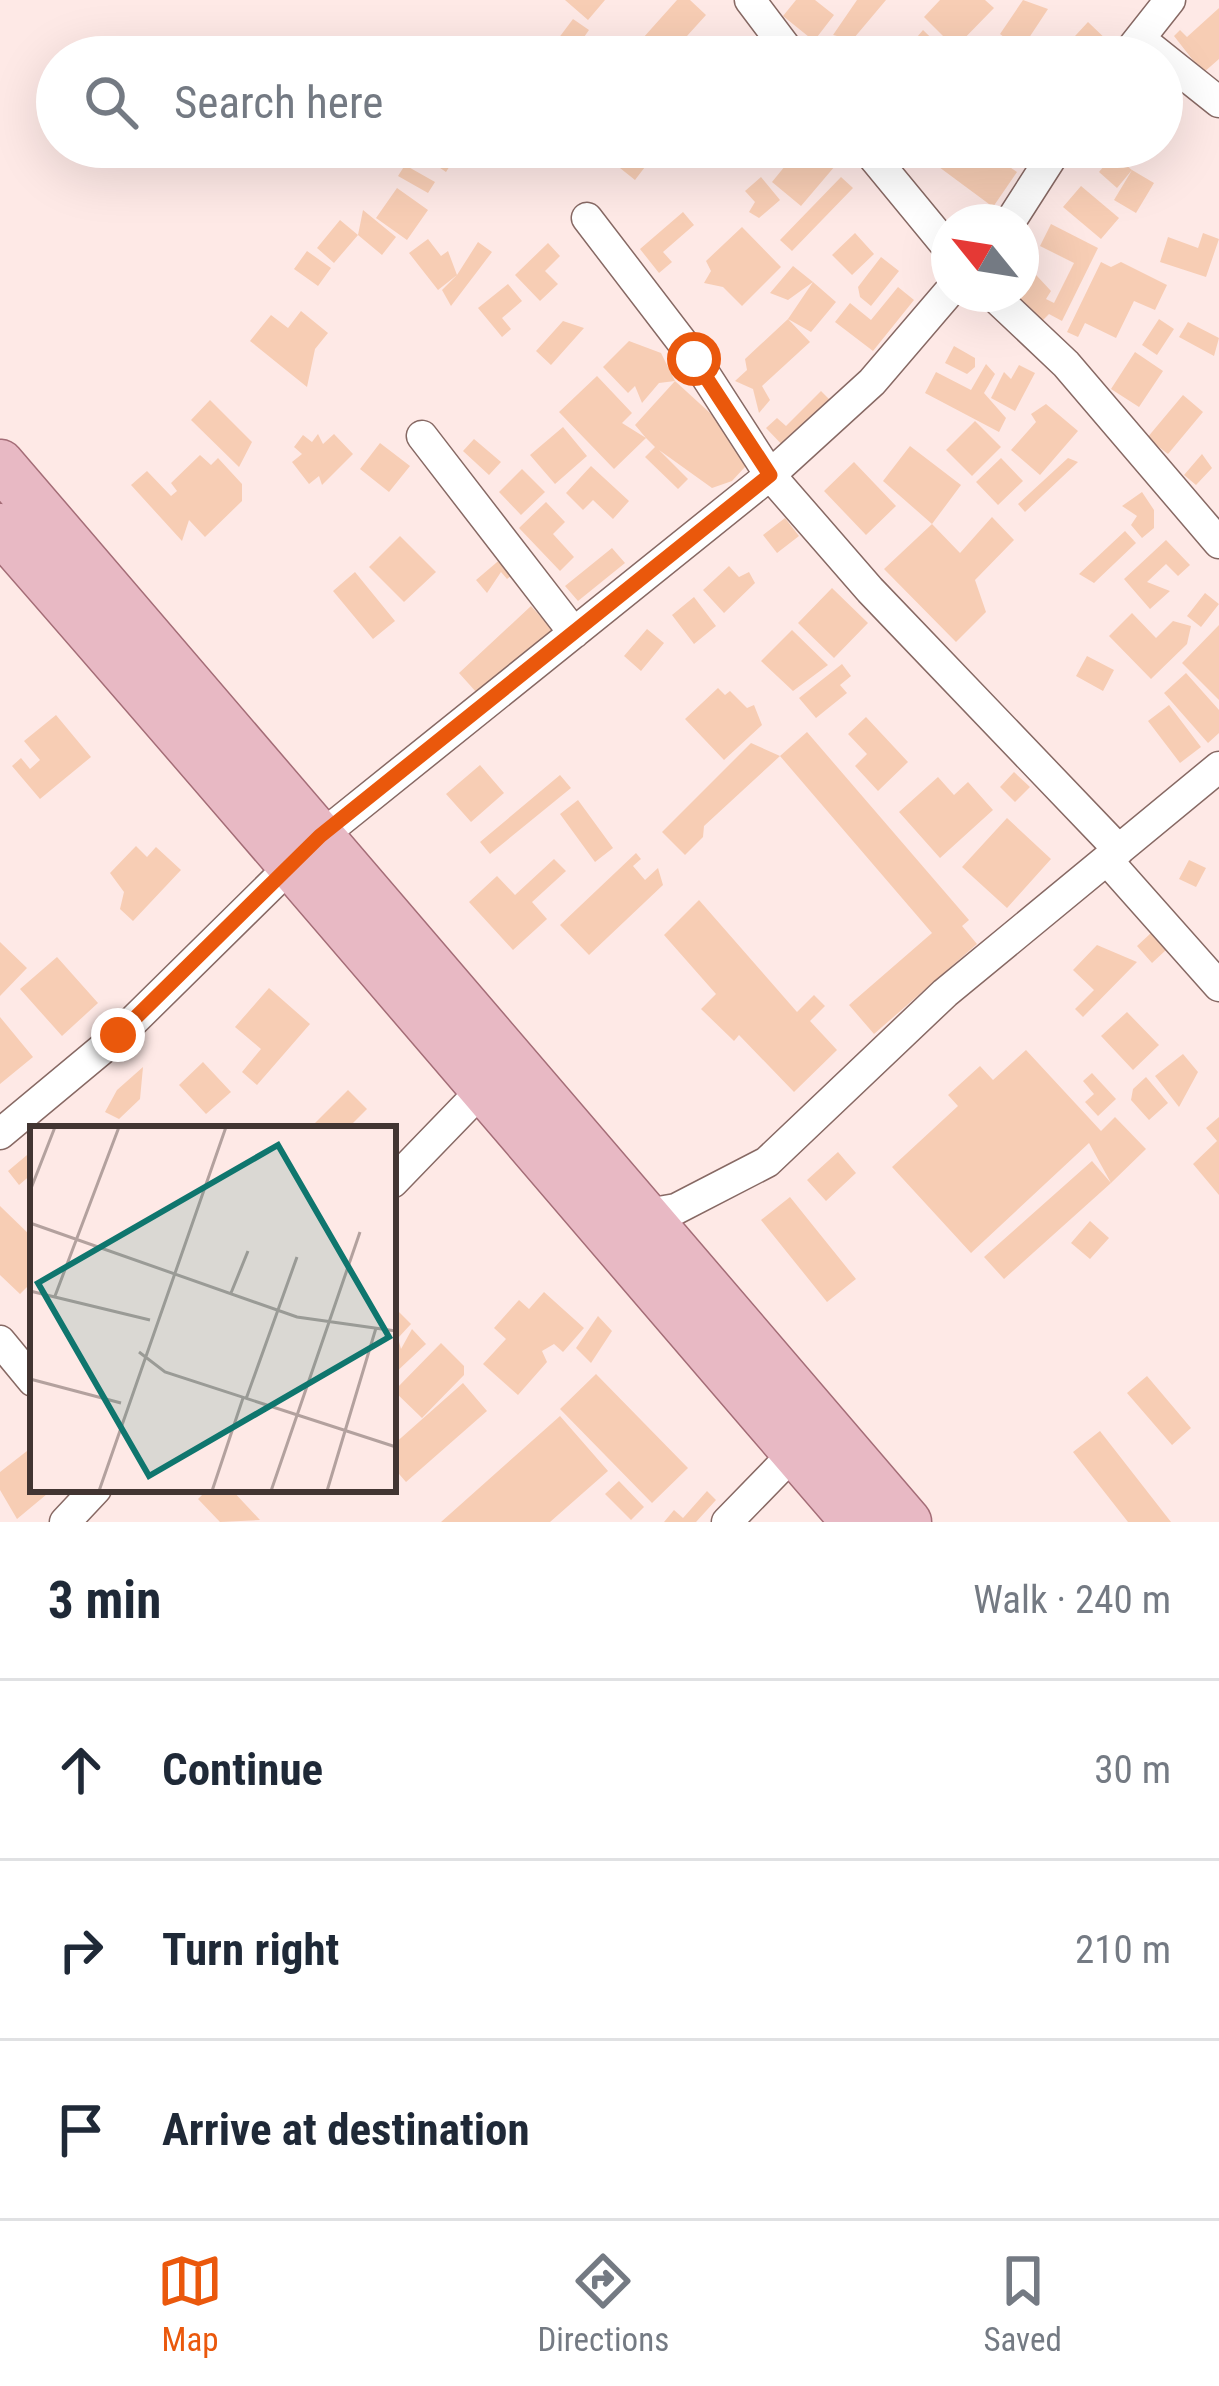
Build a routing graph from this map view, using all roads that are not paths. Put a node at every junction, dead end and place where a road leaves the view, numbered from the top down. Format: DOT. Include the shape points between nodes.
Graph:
graph roads {
  1 [pos="750,0"];
  2 [pos="1170,0"];
  3 [pos="777,36"];
  4 [pos="1142,36"];
  5 [pos="1183,79"];
  6 [pos="1219,102"];
  7 [pos="882,168"];
  8 [pos="1045,168"];
  9 [pos="1022,204"];
  10 [pos="587,218"];
  11 [pos="931,227"];
  12 [pos="932,312"];
  13 [pos="1011,312"];
  14 [pos="422,436"];
  15 [pos="0,464"];
  16 [pos="770,475"];
  17 [pos="0,528"];
  18 [pos="1219,542"];
  19 [pos="574,632"];
  20 [pos="1219,767"];
  21 [pos="306,849"];
  22 [pos="1113,855"];
  23 [pos="1219,986"];
  24 [pos="482,1090"];
  25 [pos="0,1135"];
  26 [pos="396,1179"];
  27 [pos="621,1222"];
  28 [pos="0,1341"];
  29 [pos="30,1377"];
  30 [pos="795,1452"];
  31 [pos="93,1492"];
  32 [pos="65,1522"];
  33 [pos="727,1522"];
  34 [pos="856,1522"];
  35 [pos="907,1522"];
  1 -- 3 [label="street"];
  2 -- 4 [label="street"];
  5 -- 6 [label="street"];
  7 -- 11 [label="street"];
  8 -- 9 [label="street"];
  10 -- 16 [label="street"];
  12 -- 16 [label="street" via="872,382"];
  13 -- 18 [label="street"];
  14 -- 19 [label="street"];
  15 -- 21 [label="main road"];
  16 -- 19 [label="street"];
  16 -- 22 [label="street"];
  17 -- 21 [label="main road"];
  19 -- 21 [label="street"];
  20 -- 22 [label="street"];
  21 -- 24 [label="main road"];
  21 -- 25 [label="street" via="118,1035"];
  21 -- 27 [label="main road"];
  22 -- 23 [label="street"];
  22 -- 27 [label="street" via="945,993 767,1162 676,1209"];
  24 -- 26 [label="street"];
  24 -- 27 [label="main road"];
  27 -- 30 [label="main road"];
  27 -- 35 [label="main road"];
  28 -- 29 [label="street"];
  30 -- 33 [label="street"];
  30 -- 34 [label="main road"];
  31 -- 32 [label="street"];
}
